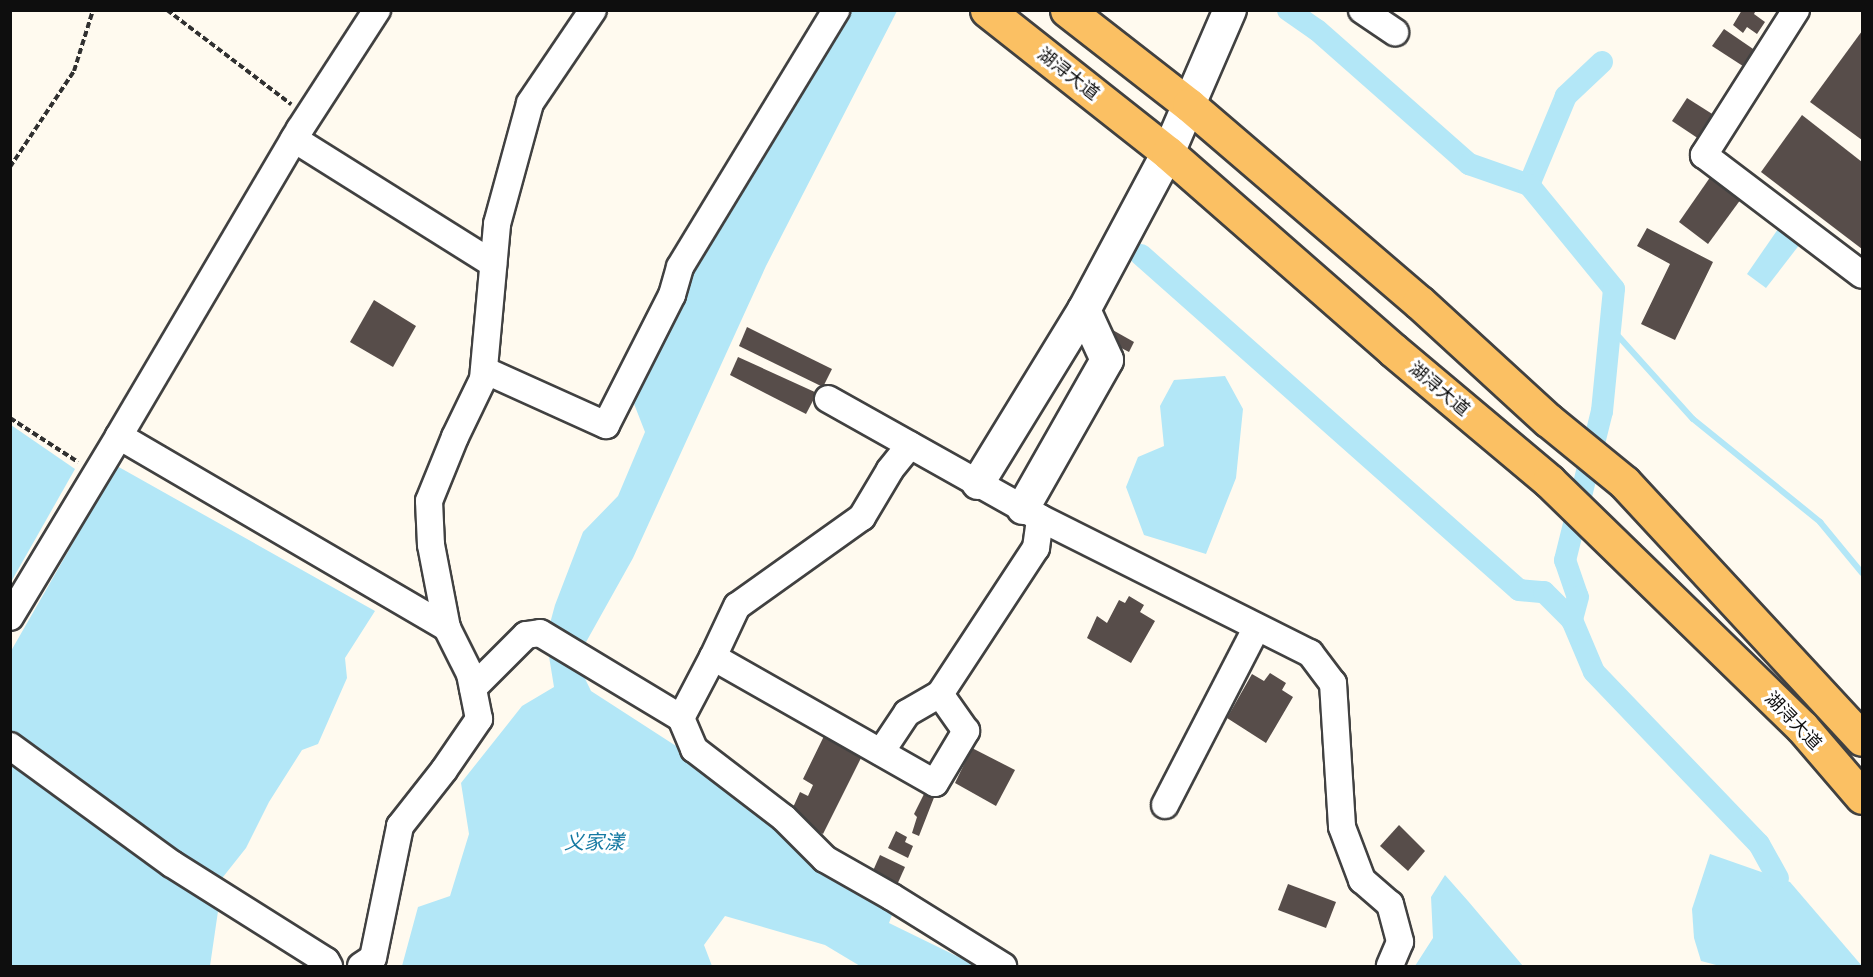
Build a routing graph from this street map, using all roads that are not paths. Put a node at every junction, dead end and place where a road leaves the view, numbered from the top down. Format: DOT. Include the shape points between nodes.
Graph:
graph roads {
  1 [pos="377,10"];
  2 [pos="593,10"];
  3 [pos="836,10"];
  4 [pos="987,10"];
  5 [pos="1067,10"];
  6 [pos="1230,10"];
  7 [pos="1362,10"];
  8 [pos="1796,10"];
  9 [pos="1395,32"];
  10 [pos="1189,105"];
  11 [pos="294,138"];
  12 [pos="1168,153"];
  13 [pos="493,264"];
  14 [pos="1863,275"];
  15 [pos="1084,310"];
  16 [pos="484,370"];
  17 [pos="828,399"];
  18 [pos="119,436"];
  19 [pos="910,445"];
  20 [pos="978,483"];
  21 [pos="1032,513"];
  22 [pos="10,616"];
  23 [pos="1257,627"];
  24 [pos="447,628"];
  25 [pos="713,657"];
  26 [pos="473,688"];
  27 [pos="940,694"];
  28 [pos="681,718"];
  29 [pos="1863,739"];
  30 [pos="10,746"];
  31 [pos="881,752"];
  32 [pos="1863,798"];
  33 [pos="1165,806"];
  34 [pos="330,966"];
  35 [pos="361,966"];
  36 [pos="1003,966"];
  37 [pos="1390,966"];
  1 -- 11 [label="street"];
  2 -- 13 [label="street" via="530,103 497,224"];
  3 -- 16 [label="street" via="680,267 672,295 606,425"];
  4 -- 12 [label="main road, 湖浔大道"];
  5 -- 10 [label="main road"];
  6 -- 10 [label="street"];
  7 -- 9 [label="street"];
  8 -- 14 [label="street" via="1704,155"];
  10 -- 12 [label="street"];
  10 -- 29 [label="main road" via="1624,482"];
  11 -- 13 [label="street"];
  11 -- 18 [label="street"];
  12 -- 15 [label="street"];
  12 -- 32 [label="main road, 湖浔大道" via="1549,481 1802,727"];
  13 -- 16 [label="street"];
  15 -- 20 [label="street"];
  15 -- 21 [label="street" via="1107,360"];
  16 -- 24 [label="street" via="429,501 431,545"];
  17 -- 19 [label="street"];
  18 -- 22 [label="street"];
  18 -- 24 [label="street"];
  19 -- 20 [label="street"];
  19 -- 25 [label="street" via="862,517 737,606"];
  20 -- 21 [label="street"];
  21 -- 23 [label="street"];
  21 -- 27 [label="street" via="1036,548"];
  23 -- 33 [label="street"];
  23 -- 37 [label="street" via="1310,653 1333,683 1342,827 1362,880 1390,904 1400,942"];
  24 -- 26 [label="street"];
  25 -- 28 [label="street"];
  25 -- 31 [label="street"];
  26 -- 28 [label="street" via="526,635 540,633"];
  26 -- 35 [label="street" via="479,719 400,826 373,958"];
  27 -- 31 [label="street" via="907,713"];
  27 -- 31 [label="street" via="966,731 935,783"];
  28 -- 36 [label="street" via="694,749 784,818 825,859"];
  30 -- 34 [label="street" via="172,864"];
}
